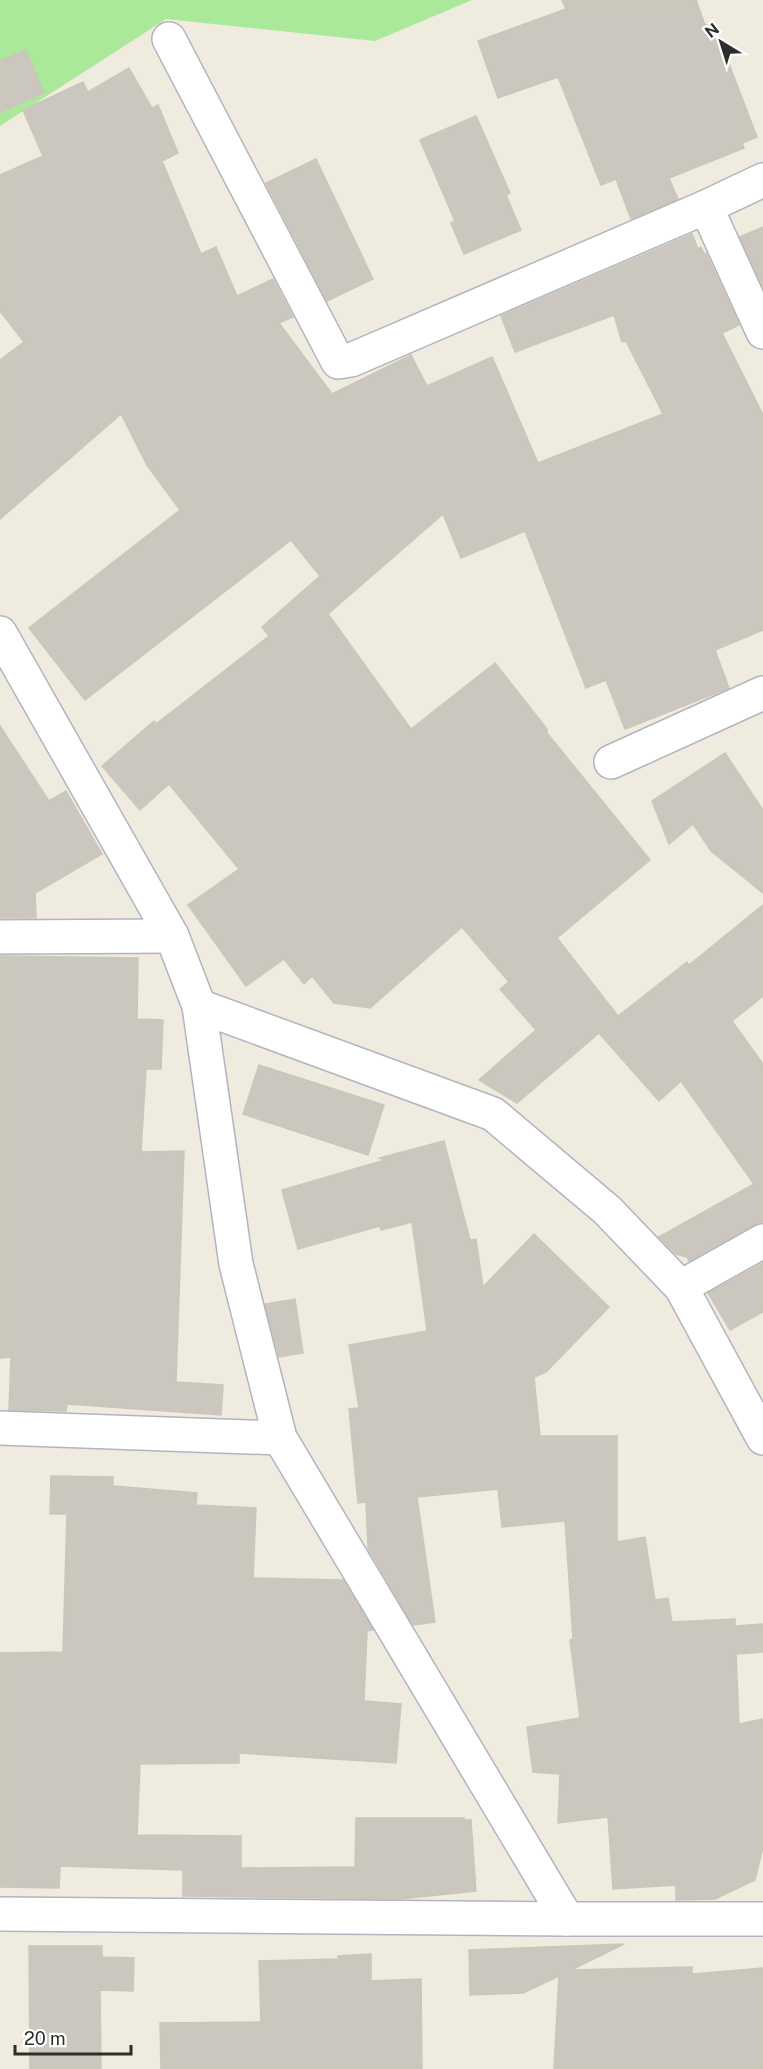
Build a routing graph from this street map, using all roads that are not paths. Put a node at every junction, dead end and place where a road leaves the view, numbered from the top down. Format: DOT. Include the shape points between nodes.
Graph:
graph roads {
  1 [pos="169,39"];
  2 [pos="763,180"];
  3 [pos="706,207"];
  4 [pos="763,332"];
  5 [pos="0,633"];
  6 [pos="763,693"];
  7 [pos="611,762"];
  8 [pos="172,936"];
  9 [pos="0,937"];
  10 [pos="199,1006"];
  11 [pos="763,1241"];
  12 [pos="681,1287"];
  13 [pos="0,1428"];
  14 [pos="280,1438"];
  15 [pos="763,1438"];
  16 [pos="0,1914"];
  17 [pos="763,1919"];
  18 [pos="567,1920"];
  1 -- 3 [label="street" via="338,362 351,360"];
  2 -- 3 [label="street"];
  3 -- 4 [label="street"];
  5 -- 8 [label="street"];
  6 -- 7 [label="street"];
  8 -- 9 [label="street"];
  8 -- 10 [label="street"];
  10 -- 12 [label="street" via="493,1114 607,1210"];
  10 -- 14 [label="street" via="236,1264"];
  11 -- 12 [label="street"];
  12 -- 15 [label="street"];
  13 -- 14 [label="street"];
  14 -- 18 [label="street"];
  16 -- 18 [label="street"];
  17 -- 18 [label="street"];
}
